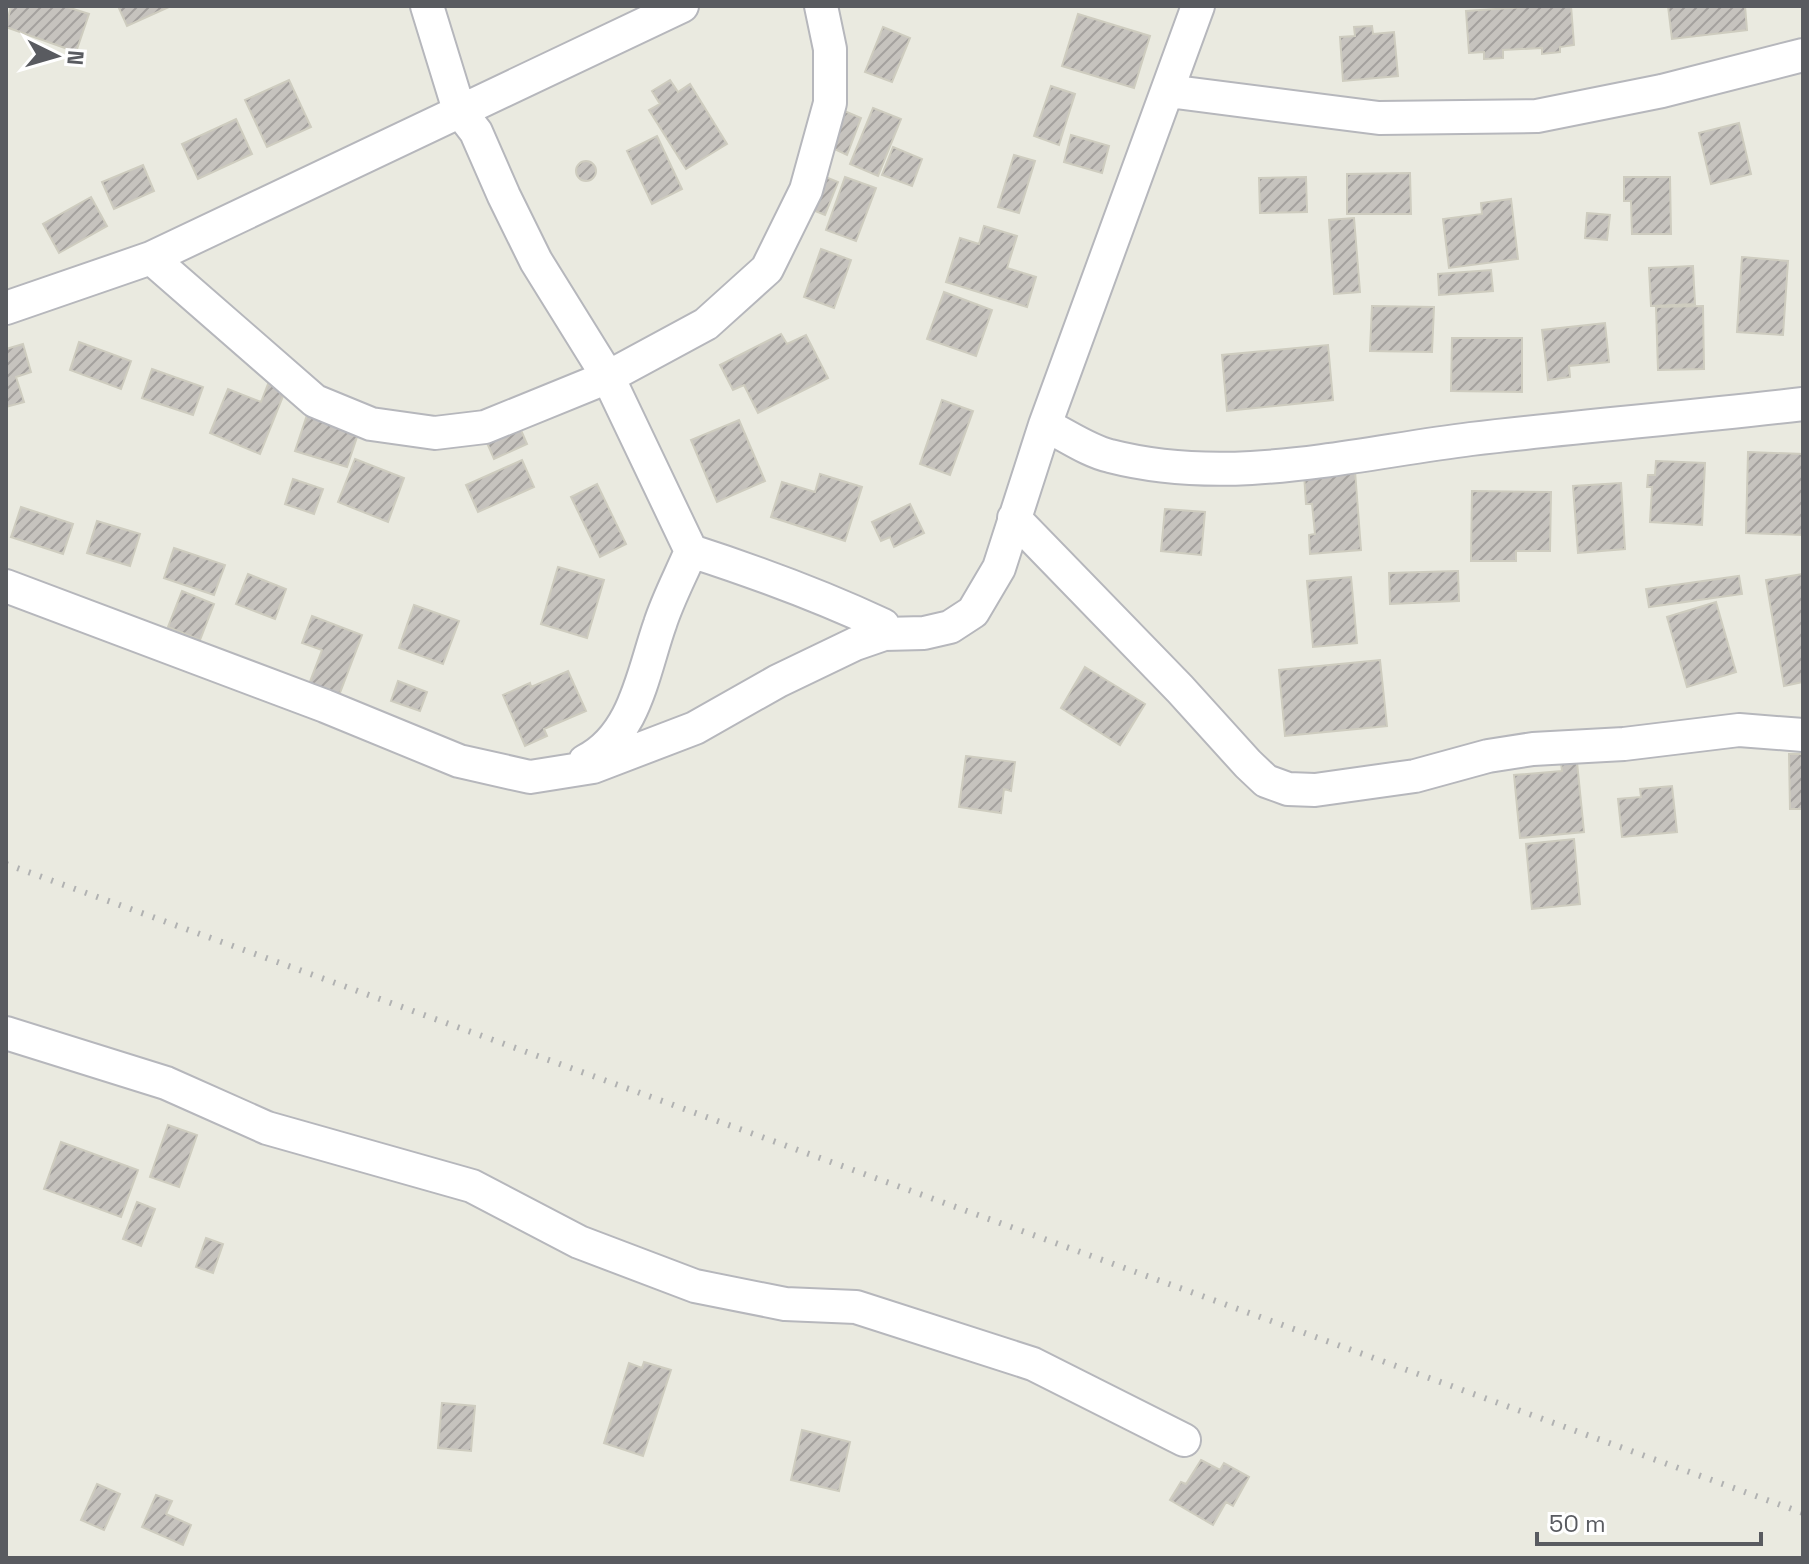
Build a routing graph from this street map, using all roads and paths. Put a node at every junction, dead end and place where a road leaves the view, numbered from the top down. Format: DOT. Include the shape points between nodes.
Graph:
graph roads {
  1 [pos="427,6"];
  2 [pos="682,6"];
  3 [pos="821,6"];
  4 [pos="1198,6"];
  5 [pos="1803,55"];
  6 [pos="1168,91"];
  7 [pos="459,110"];
  8 [pos="151,258"];
  9 [pos="6,308"];
  10 [pos="608,377"];
  11 [pos="1803,404"];
  12 [pos="1045,425"];
  13 [pos="1014,518"];
  14 [pos="691,551"];
  15 [pos="6,586"];
  16 [pos="884,634"];
  17 [pos="1803,735"];
  18 [pos="563,771"];
  19 [pos="6,1033"];
  20 [pos="1184,1440"];
  1 -- 7 [label="street"];
  2 -- 7 [label="street"];
  3 -- 10 [label="street" via="830,49 830,103 806,190 767,269 706,324"];
  4 -- 6 [label="street"];
  5 -- 6 [label="street" via="1537,116 1379,118"];
  6 -- 12 [label="street"];
  7 -- 8 [label="street"];
  7 -- 10 [label="street" via="476,132 536,261"];
  8 -- 9 [label="street"];
  8 -- 10 [label="street" via="315,401 371,424 435,433 485,427"];
  10 -- 14 [label="street"];
  11 -- 12 [label="street" via="1230,470 1107,456"];
  12 -- 13 [label="street"];
  13 -- 16 [label="street" via="999,568 973,612 950,627"];
  13 -- 17 [label="street" via="1248,764 1266,781 1288,789 1415,776 1533,749 1739,730"];
  14 -- 16 [label="street" via="850,609 883,625"];
  14 -- 18 [label="street" via="636,698 614,740 601,753"];
  15 -- 18 [label="street" via="459,761 530,777"];
  16 -- 18 [label="street" via="778,681 695,728 593,767"];
  19 -- 20 [label="street" via="166,1083 267,1128 472,1186 579,1242 695,1286 785,1304 856,1307 1033,1364"];
}
